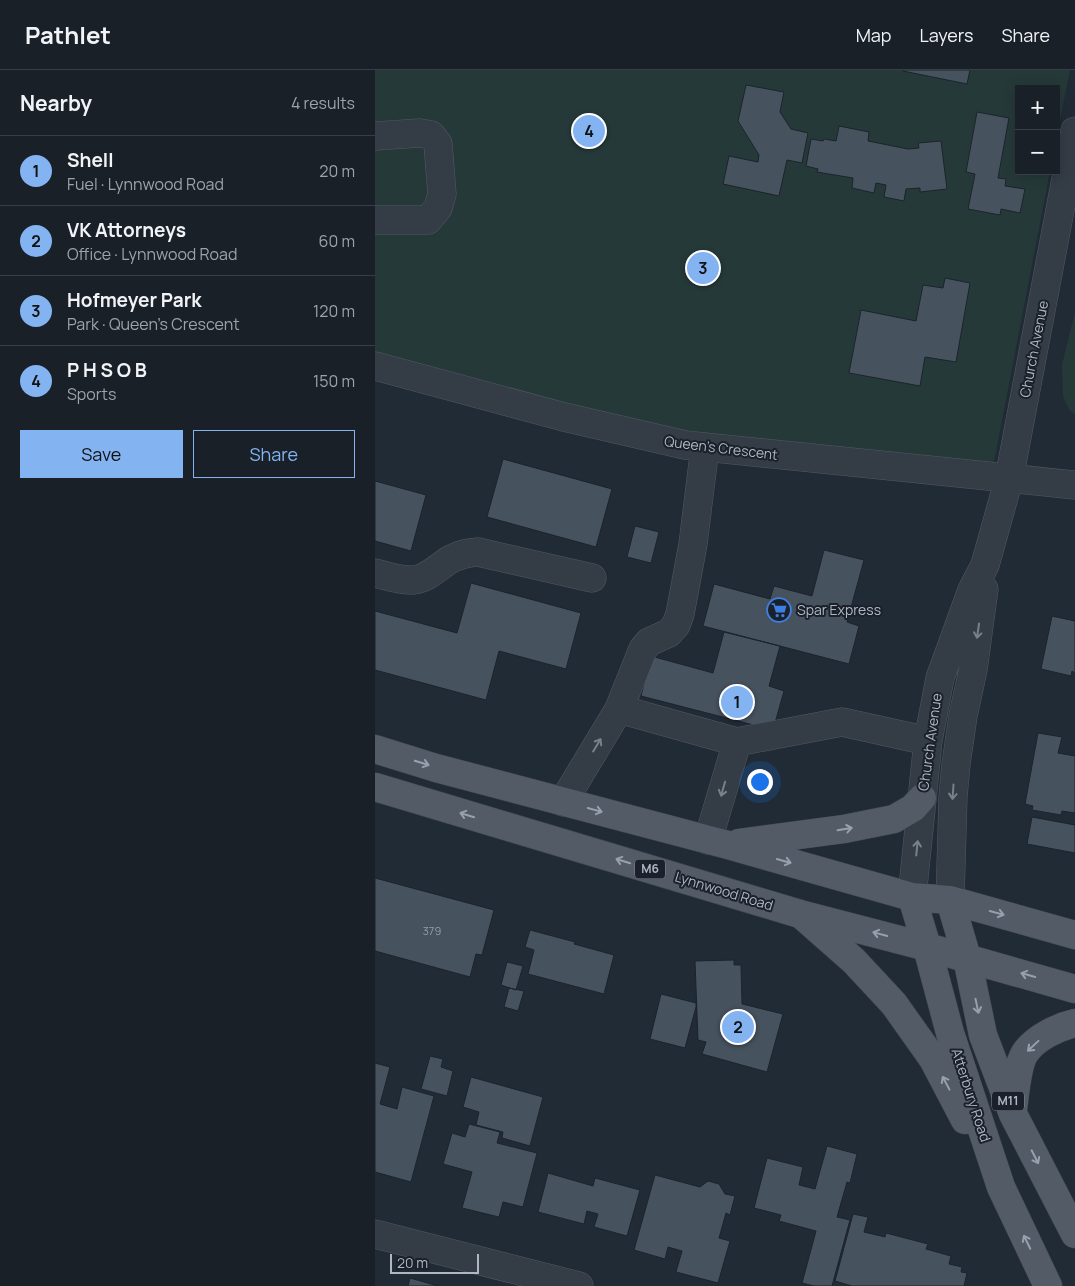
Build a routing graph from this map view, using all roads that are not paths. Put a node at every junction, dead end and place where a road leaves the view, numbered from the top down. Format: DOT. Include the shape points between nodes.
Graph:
graph roads {
  1 [pos="1075,131"];
  2 [pos="375,136"];
  3 [pos="375,220"];
  4 [pos="375,366"];
  5 [pos="705,447"];
  6 [pos="1009,479"];
  7 [pos="1075,485"];
  8 [pos="985,565"];
  9 [pos="375,573"];
  10 [pos="593,578"];
  11 [pos="619,709"];
  12 [pos="928,741"];
  13 [pos="737,742"];
  14 [pos="375,750"];
  15 [pos="375,787"];
  16 [pos="922,798"];
  17 [pos="563,802"];
  18 [pos="718,842"];
  19 [pos="912,896"];
  20 [pos="950,900"];
  21 [pos="800,914"];
  22 [pos="1075,934"];
  23 [pos="927,947"];
  24 [pos="967,958"];
  25 [pos="1075,989"];
  26 [pos="1075,1023"];
  27 [pos="1013,1114"];
  28 [pos="1001,1188"];
  29 [pos="375,1234"];
  30 [pos="1075,1234"];
  31 [pos="579,1286"];
  32 [pos="1049,1286"];
  1 -- 6 [label="street, Church Avenue"];
  2 -- 3 [label="street" via="431,135 438,144 442,194 439,208 428,220"];
  4 -- 5 [label="street, Queen's Crescent" via="563,417 664,441"];
  5 -- 6 [label="street, Queen's Crescent"];
  5 -- 11 [label="street" via="680,614 669,633 649,642 643,649"];
  6 -- 7 [label="street, Queen's Crescent"];
  6 -- 8 [label="street, Church Avenue"];
  8 -- 12 [label="street, Church Avenue" via="972,590 940,678"];
  8 -- 20 [label="street, Church Avenue, one-way" via="973,670 956,764"];
  9 -- 10 [label="street" via="403,580 425,578 451,559 478,552"];
  11 -- 13 [label="street"];
  17 -- 11 [label="street, one-way"];
  12 -- 13 [label="street" via="842,722"];
  12 -- 16 [label="street, Church Avenue"];
  13 -- 18 [label="street, one-way"];
  14 -- 17 [label="main road, one-way"];
  21 -- 15 [label="main road, Lynnwood Road / M6, one-way"];
  18 -- 16 [label="main road, one-way" via="844,829 894,819 913,808"];
  19 -- 16 [label="street, Church Avenue, one-way"];
  17 -- 18 [label="main road, one-way"];
  18 -- 19 [label="main road, one-way"];
  19 -- 20 [label="main road"];
  19 -- 23 [label="main road, Atterbury Road / M11"];
  20 -- 22 [label="main road, one-way"];
  20 -- 24 [label="main road, M11"];
  23 -- 21 [label="main road, Lynnwood Road / M6, one-way"];
  28 -- 21 [label="main road, one-way" via="933,1059 894,1004 854,961"];
  23 -- 24 [label="main road, Lynnwood Road / M6"];
  23 -- 28 [label="main road, Atterbury Road / M11" via="950,1033"];
  25 -- 24 [label="main road, Lynnwood Road / M6, one-way"];
  24 -- 27 [label="main road, M11, one-way" via="983,1035"];
  26 -- 27 [label="main road, one-way" via="1055,1029 1025,1053 1018,1075"];
  27 -- 30 [label="main road, M11, one-way"];
  32 -- 28 [label="main road, Atterbury Road / M11, one-way"];
  29 -- 31 [label="street"];
}
